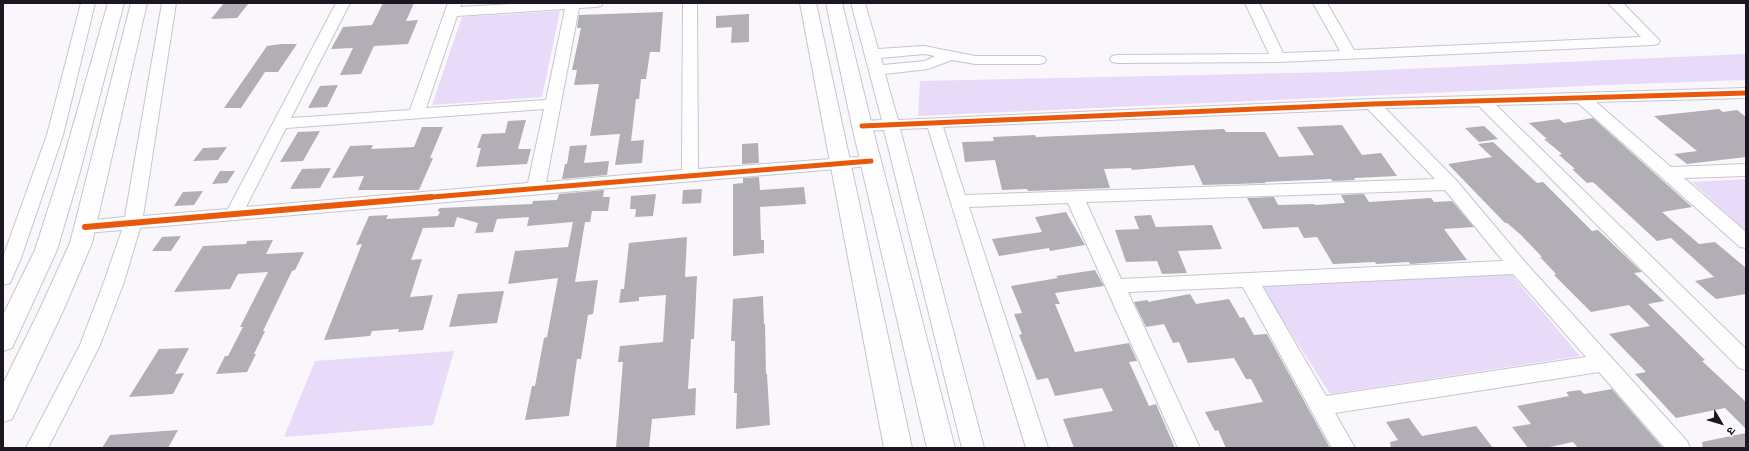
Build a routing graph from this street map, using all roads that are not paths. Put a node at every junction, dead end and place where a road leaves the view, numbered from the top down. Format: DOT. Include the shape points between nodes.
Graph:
graph roads {
  1 [pos="88,3"];
  2 [pos="116,3"];
  3 [pos="139,3"];
  4 [pos="169,3"];
  5 [pos="343,3"];
  6 [pos="596,3"];
  7 [pos="690,3"];
  8 [pos="808,3"];
  9 [pos="834,3"];
  10 [pos="858,3"];
  11 [pos="1252,3"];
  12 [pos="1320,3"];
  13 [pos="1615,3"];
  14 [pos="573,4"];
  15 [pos="454,7"];
  16 [pos="871,54"];
  17 [pos="950,55"];
  18 [pos="1350,55"];
  19 [pos="1118,58"];
  20 [pos="1278,58"];
  21 [pos="1039,60"];
  22 [pos="876,70"];
  23 [pos="1746,93"];
  24 [pos="1582,98"];
  25 [pos="1482,100"];
  26 [pos="553,104"];
  27 [pos="1372,104"];
  28 [pos="416,114"];
  29 [pos="934,123"];
  30 [pos="280,124"];
  31 [pos="890,124"];
  32 [pos="862,126"];
  33 [pos="871,161"];
  34 [pos="841,164"];
  35 [pos="1746,170"];
  36 [pos="1668,173"];
  37 [pos="690,175"];
  38 [pos="1450,184"];
  39 [pos="536,188"];
  40 [pos="1074,196"];
  41 [pos="958,201"];
  42 [pos="234,214"];
  43 [pos="133,223"];
  44 [pos="85,227"];
  45 [pos="1746,242"];
  46 [pos="1518,266"];
  47 [pos="3,278"];
  48 [pos="1249,280"];
  49 [pos="1115,286"];
  50 [pos="3,341"];
  51 [pos="1746,362"];
  52 [pos="1604,363"];
  53 [pos="1321,406"];
  54 [pos="3,411"];
  55 [pos="37,448"];
  56 [pos="898,448"];
  57 [pos="941,448"];
  58 [pos="973,448"];
  59 [pos="1037,448"];
  60 [pos="1189,448"];
  61 [pos="1344,448"];
  62 [pos="1679,448"];
  1 -- 47 [label="street" via="55,135"];
  2 -- 50 [label="street" via="46,250"];
  3 -- 44 [label="street"];
  4 -- 43 [label="street"];
  5 -- 30 [label="street"];
  6 -- 14 [label="street"];
  7 -- 37 [label="street"];
  8 -- 34 [label="street"];
  9 -- 32 [label="street"];
  10 -- 16 [label="street"];
  11 -- 20 [label="street"];
  12 -- 18 [label="street"];
  13 -- 18 [label="street" via="1653,41"];
  14 -- 15 [label="street"];
  14 -- 26 [label="street"];
  15 -- 28 [label="street"];
  16 -- 17 [label="street" via="924,50"];
  16 -- 22 [label="street"];
  17 -- 21 [label="street" via="975,60"];
  17 -- 22 [label="street" via="928,65"];
  18 -- 20 [label="street"];
  19 -- 20 [label="street"];
  22 -- 31 [label="street"];
  23 -- 24 [label="street"];
  24 -- 25 [label="street"];
  24 -- 36 [label="street"];
  25 -- 27 [label="street"];
  25 -- 51 [label="street"];
  26 -- 28 [label="street"];
  26 -- 39 [label="street"];
  27 -- 29 [label="street"];
  27 -- 38 [label="street"];
  28 -- 30 [label="street"];
  29 -- 31 [label="street"];
  29 -- 41 [label="street"];
  30 -- 42 [label="street"];
  31 -- 32 [label="street"];
  31 -- 58 [label="street"];
  32 -- 33 [label="street"];
  33 -- 34 [label="street"];
  33 -- 57 [label="street"];
  34 -- 37 [label="street"];
  34 -- 56 [label="street"];
  35 -- 36 [label="street"];
  36 -- 45 [label="street"];
  37 -- 39 [label="street"];
  38 -- 40 [label="street"];
  38 -- 46 [label="street"];
  39 -- 42 [label="street"];
  40 -- 41 [label="street"];
  40 -- 49 [label="street"];
  41 -- 59 [label="street"];
  42 -- 43 [label="street"];
  43 -- 44 [label="street"];
  43 -- 55 [label="street" via="90,345"];
  44 -- 54 [label="street" via="81,243 54,304"];
  46 -- 48 [label="street"];
  46 -- 52 [label="street"];
  48 -- 49 [label="street"];
  48 -- 53 [label="street"];
  49 -- 60 [label="street"];
  52 -- 53 [label="street"];
  52 -- 62 [label="street"];
  53 -- 61 [label="street"];
}
